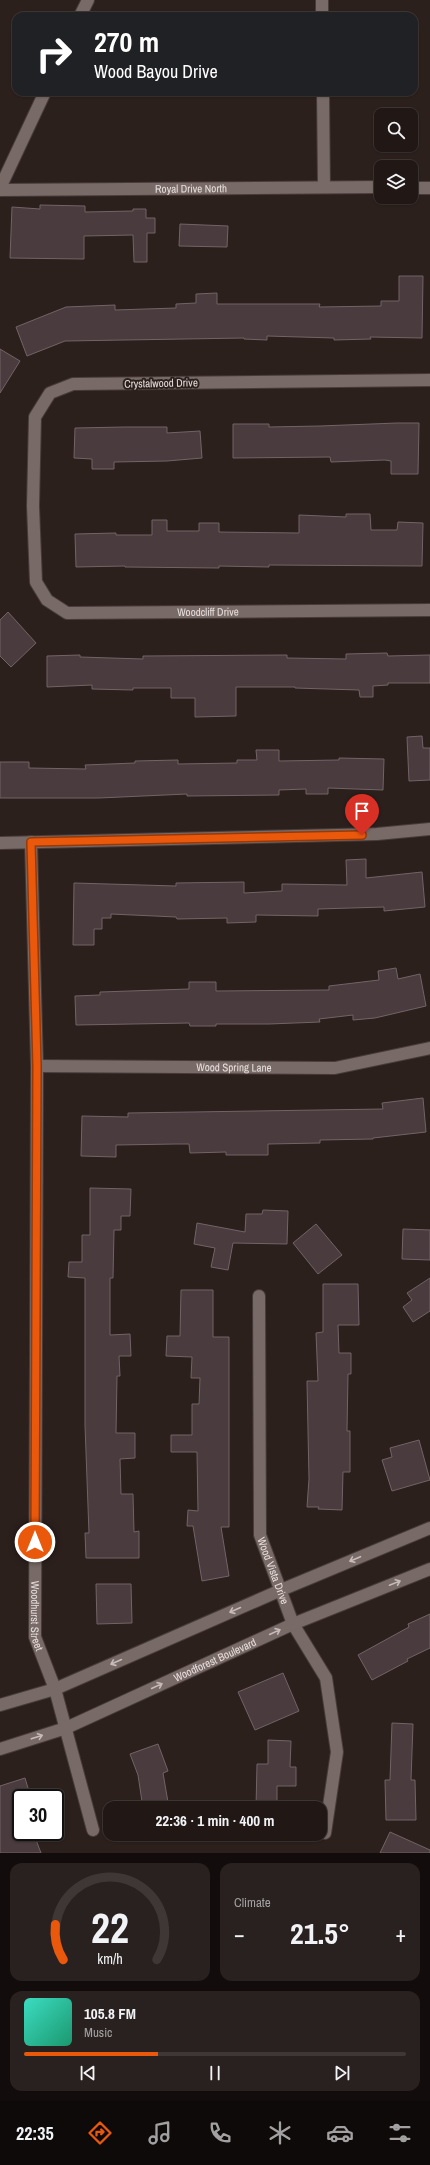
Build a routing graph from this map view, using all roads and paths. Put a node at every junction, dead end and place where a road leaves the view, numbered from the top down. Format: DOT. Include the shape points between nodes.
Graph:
graph roads {
  1 [pos="88,0"];
  2 [pos="322,0"];
  3 [pos="82,12"];
  4 [pos="322,12"];
  5 [pos="43,96"];
  6 [pos="323,96"];
  7 [pos="324,187"];
  8 [pos="374,187"];
  9 [pos="418,188"];
  10 [pos="430,188"];
  11 [pos="0,189"];
  12 [pos="430,380"];
  13 [pos="34,546"];
  14 [pos="430,610"];
  15 [pos="430,829"];
  16 [pos="31,842"];
  17 [pos="0,843"];
  18 [pos="430,1048"];
  19 [pos="37,1066"];
  20 [pos="259,1296"];
  21 [pos="430,1528"];
  22 [pos="430,1569"];
  23 [pos="281,1590"];
  24 [pos="293,1624"];
  25 [pos="55,1689"];
  26 [pos="0,1705"];
  27 [pos="66,1728"];
  28 [pos="0,1748"];
  29 [pos="327,1820"];
  30 [pos="93,1830"];
  1 -- 3 [label="street"];
  2 -- 4 [label="street"];
  5 -- 11 [label="street"];
  6 -- 7 [label="street"];
  7 -- 8 [label="street, Royal Drive North"];
  7 -- 11 [label="street, Royal Drive North"];
  9 -- 10 [label="street"];
  12 -- 13 [label="street, Crystalwood Drive" via="73,384 50,393 35,417"];
  13 -- 14 [label="street, Woodcliff Drive" via="36,582 47,600 67,613"];
  15 -- 16 [label="street" via="377,834"];
  16 -- 17 [label="street"];
  16 -- 19 [label="street, Woodhurst Street"];
  18 -- 19 [label="street, Wood Spring Lane" via="335,1068"];
  19 -- 25 [label="street, Woodhurst Street" via="35,1637"];
  20 -- 23 [label="street, Wood Vista Drive" via="260,1535"];
  21 -- 23 [label="street, one-way"];
  24 -- 22 [label="street, Woodforest Boulevard, one-way"];
  23 -- 24 [label="street, Wood Vista Drive"];
  23 -- 25 [label="street, one-way"];
  27 -- 24 [label="street, Woodforest Boulevard, one-way"];
  24 -- 29 [label="street, Wood Vista Drive" via="326,1678 337,1752"];
  25 -- 26 [label="street"];
  25 -- 27 [label="street, Woodhurst Street"];
  28 -- 27 [label="street, Woodforest Boulevard, one-way"];
  27 -- 30 [label="street, Woodhurst Street"];
}
